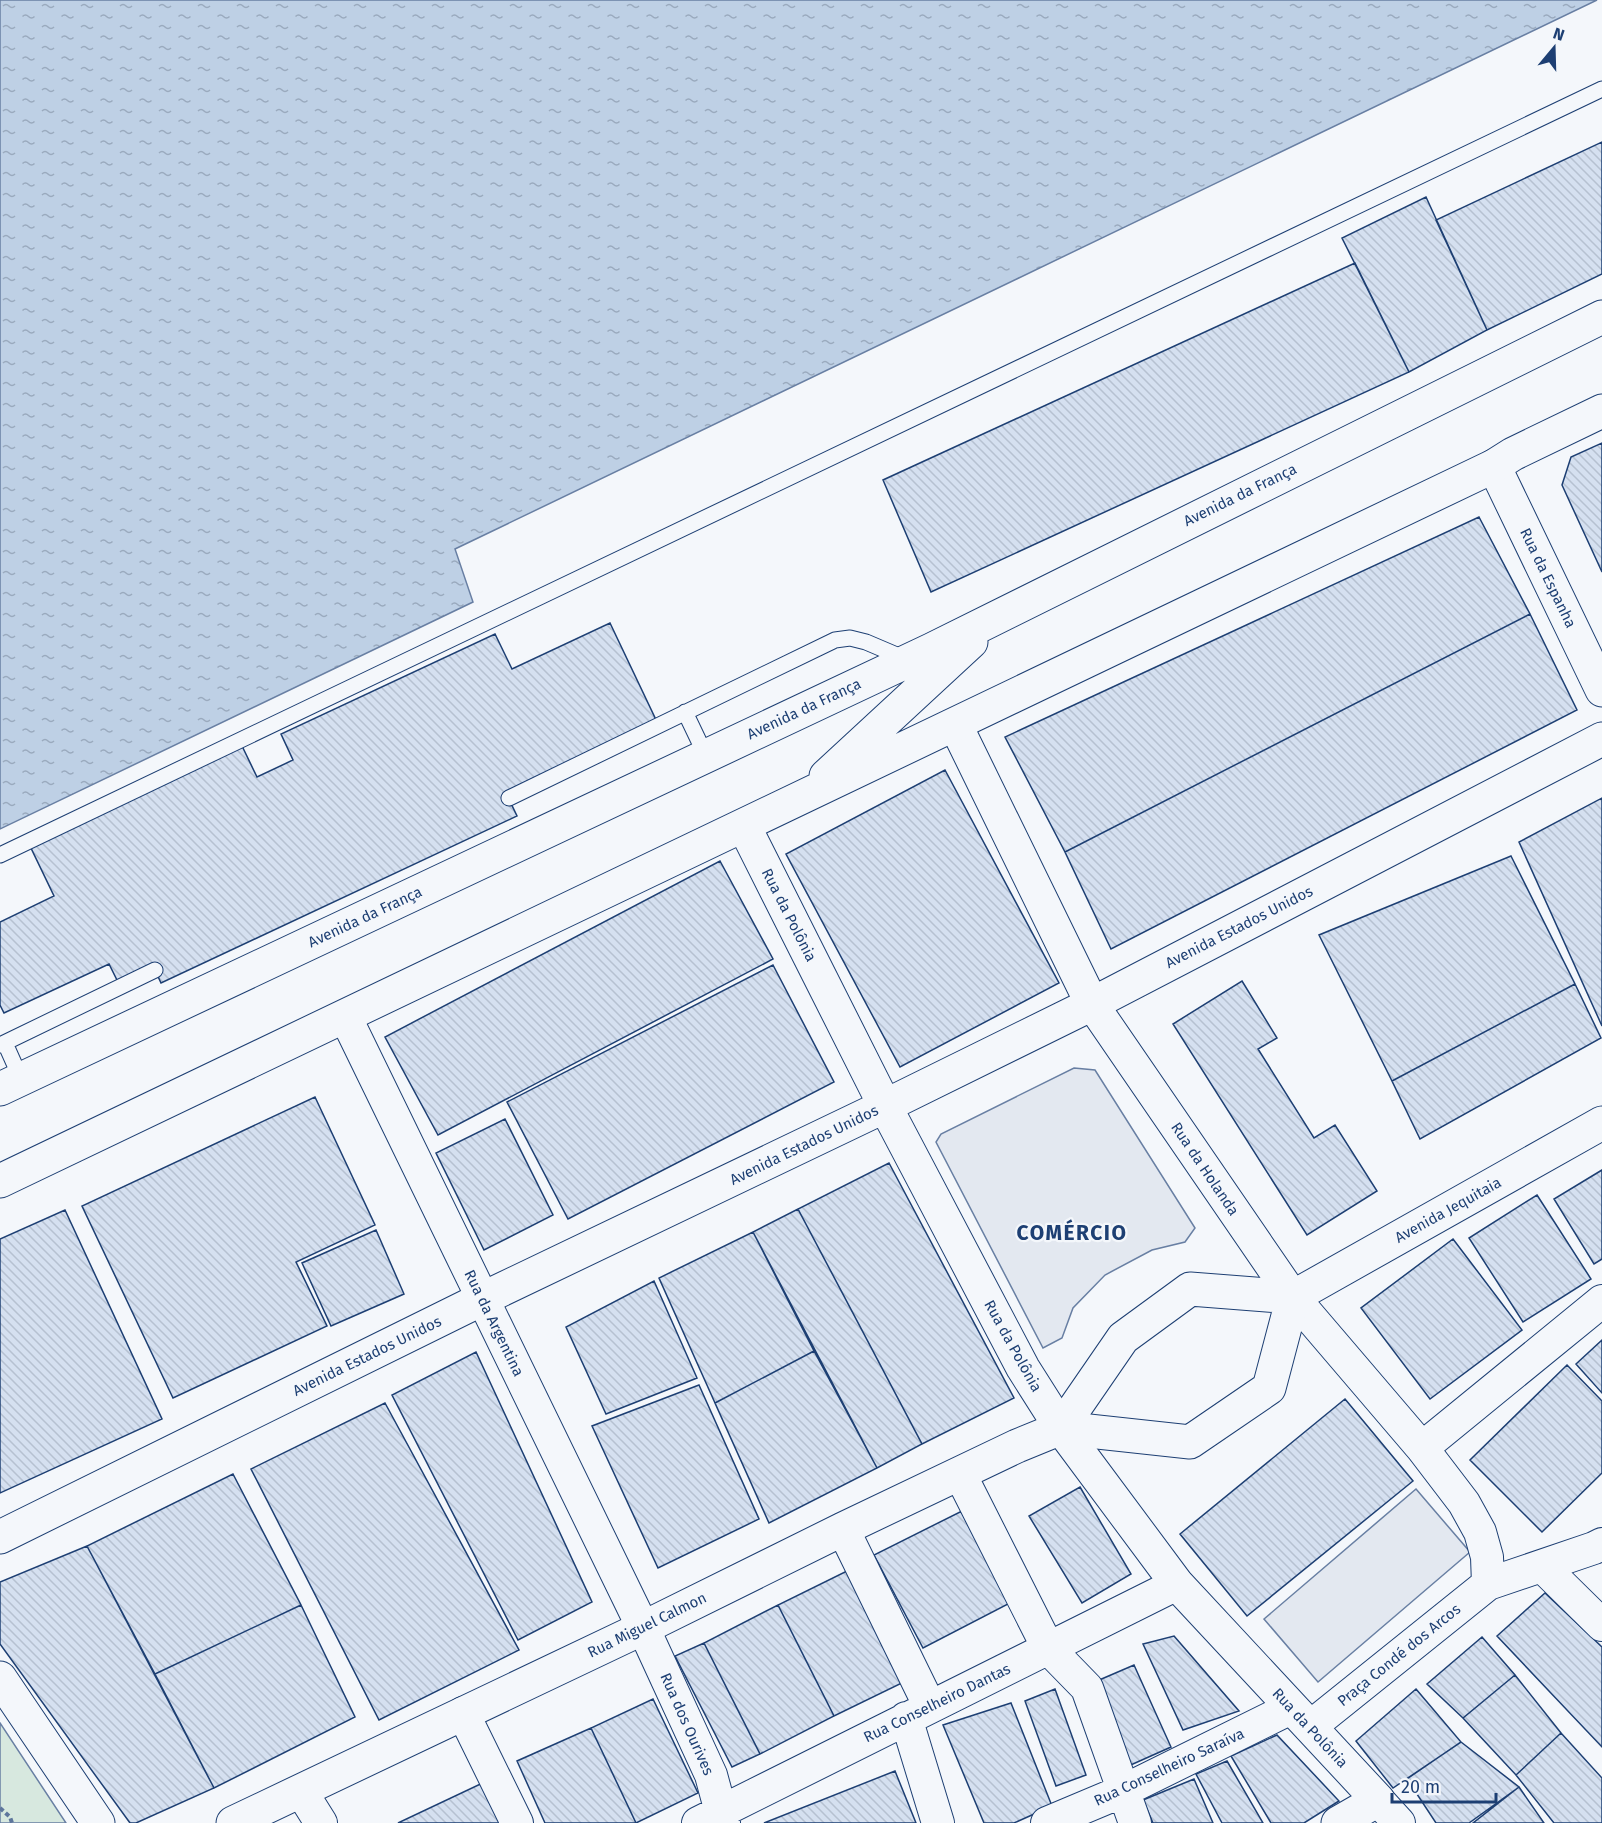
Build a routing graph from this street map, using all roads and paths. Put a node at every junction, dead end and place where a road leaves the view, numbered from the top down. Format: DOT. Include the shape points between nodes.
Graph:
graph roads {
  1 [pos="1602,89"];
  2 [pos="1602,317"];
  3 [pos="1602,411"];
  4 [pos="1504,460"];
  5 [pos="1003,612"];
  6 [pos="1602,642"];
  7 [pos="909,660"];
  8 [pos="1602,690"];
  9 [pos="686,712"];
  10 [pos="956,726"];
  11 [pos="1602,739"];
  12 [pos="706,756"];
  13 [pos="509,798"];
  14 [pos="803,798"];
  15 [pos="744,826"];
  16 [pos="0,855"];
  17 [pos="155,970"];
  18 [pos="1092,1004"];
  19 [pos="346,1018"];
  20 [pos="2,1044"];
  21 [pos="11,1084"];
  22 [pos="885,1106"];
  23 [pos="1602,1123"];
  24 [pos="0,1181"];
  25 [pos="1293,1297"];
  26 [pos="482,1299"];
  27 [pos="1602,1301"];
  28 [pos="1061,1428"];
  29 [pos="1422,1448"];
  30 [pos="960,1474"];
  31 [pos="843,1529"];
  32 [pos="0,1537"];
  33 [pos="1602,1544"];
  34 [pos="1542,1566"];
  35 [pos="1177,1584"];
  36 [pos="1488,1584"];
  37 [pos="1602,1625"];
  38 [pos="643,1628"];
  39 [pos="1048,1648"];
  40 [pos="0,1678"];
  41 [pos="918,1712"];
  42 [pos="463,1713"];
  43 [pos="1300,1718"];
  44 [pos="301,1791"];
  45 [pos="1123,1791"];
  46 [pos="0,1808"];
  47 [pos="1389,1811"];
  48 [pos="714,1819"];
  49 [pos="12,1823"];
  50 [pos="98,1823"];
  51 [pos="233,1823"];
  52 [pos="321,1823"];
  53 [pos="517,1823"];
  54 [pos="938,1823"];
  55 [pos="1047,1823"];
  56 [pos="1135,1823"];
  57 [pos="1338,1823"];
  1 -- 16 [label="lane"];
  2 -- 5 [label="main road, Avenida da França"];
  3 -- 4 [label="main road"];
  4 -- 6 [label="main road, Rua da Espanha"];
  4 -- 8 [label="main road, Rua da Espanha"];
  4 -- 10 [label="main road"];
  5 -- 7 [label="main road, Avenida da França"];
  5 -- 14 [label="main road"];
  7 -- 9 [label="lane" via="866,642 835,640"];
  7 -- 12 [label="main road, Avenida da França"];
  9 -- 12 [label="lane"];
  9 -- 13 [label="lane"];
  10 -- 14 [label="main road"];
  10 -- 18 [label="main road, Rua da Holanda"];
  11 -- 18 [label="main road, Avenida Estados Unidos"];
  12 -- 21 [label="main road, Avenida da França"];
  14 -- 15 [label="main road"];
  15 -- 19 [label="main road"];
  15 -- 22 [label="main road, Rua da Polônia"];
  17 -- 20 [label="lane"];
  18 -- 22 [label="main road, Avenida Estados Unidos"];
  18 -- 25 [label="street, Rua da Holanda"];
  19 -- 24 [label="main road"];
  19 -- 26 [label="street, Rua da Argentina"];
  20 -- 21 [label="lane"];
  22 -- 26 [label="main road, Avenida Estados Unidos"];
  22 -- 28 [label="main road, Rua da Polônia" via="1023,1368"];
  23 -- 25 [label="main road, Avenida Jequitaia"];
  25 -- 28 [label="main road" via="1190,1289 1123,1338"];
  25 -- 28 [label="main road" via="1269,1388 1190,1442"];
  25 -- 29 [label="street, Rua da Holanda"];
  26 -- 32 [label="main road, Avenida Estados Unidos"];
  26 -- 38 [label="street, Rua da Argentina"];
  27 -- 29 [label="street"];
  28 -- 30 [label="main road, Rua Miguel Calmon"];
  28 -- 35 [label="main road, Rua da Polônia"];
  29 -- 36 [label="street, Rua da Holanda" via="1464,1503 1480,1532 1488,1557"];
  30 -- 31 [label="main road, Rua Miguel Calmon"];
  30 -- 39 [label="street"];
  31 -- 38 [label="main road, Rua Miguel Calmon"];
  31 -- 41 [label="street"];
  33 -- 34 [label="street"];
  34 -- 36 [label="street"];
  34 -- 37 [label="street"];
  35 -- 39 [label="street, Rua Conselheiro Dantas"];
  35 -- 43 [label="main road, Rua da Polônia"];
  36 -- 43 [label="street, Praça Condé dos Arcos"];
  38 -- 42 [label="main road, Rua Miguel Calmon"];
  38 -- 48 [label="street, Rua dos Ourives" via="711,1775"];
  39 -- 41 [label="street, Rua Conselheiro Dantas"];
  39 -- 45 [label="street" via="1087,1688"];
  40 -- 50 [label="main road"];
  41 -- 48 [label="street, Rua Conselheiro Dantas"];
  41 -- 54 [label="street"];
  42 -- 44 [label="main road, Rua Miguel Calmon"];
  42 -- 53 [label="street"];
  43 -- 45 [label="street, Rua Conselheiro Saraíva"];
  43 -- 47 [label="main road, Rua da Polônia"];
  44 -- 51 [label="main road, Rua Miguel Calmon"];
  44 -- 52 [label="street"];
  45 -- 55 [label="street, Rua Conselheiro Saraíva"];
  45 -- 56 [label="street"];
  46 -- 49 [label="path"];
  47 -- 57 [label="main road"];
}
